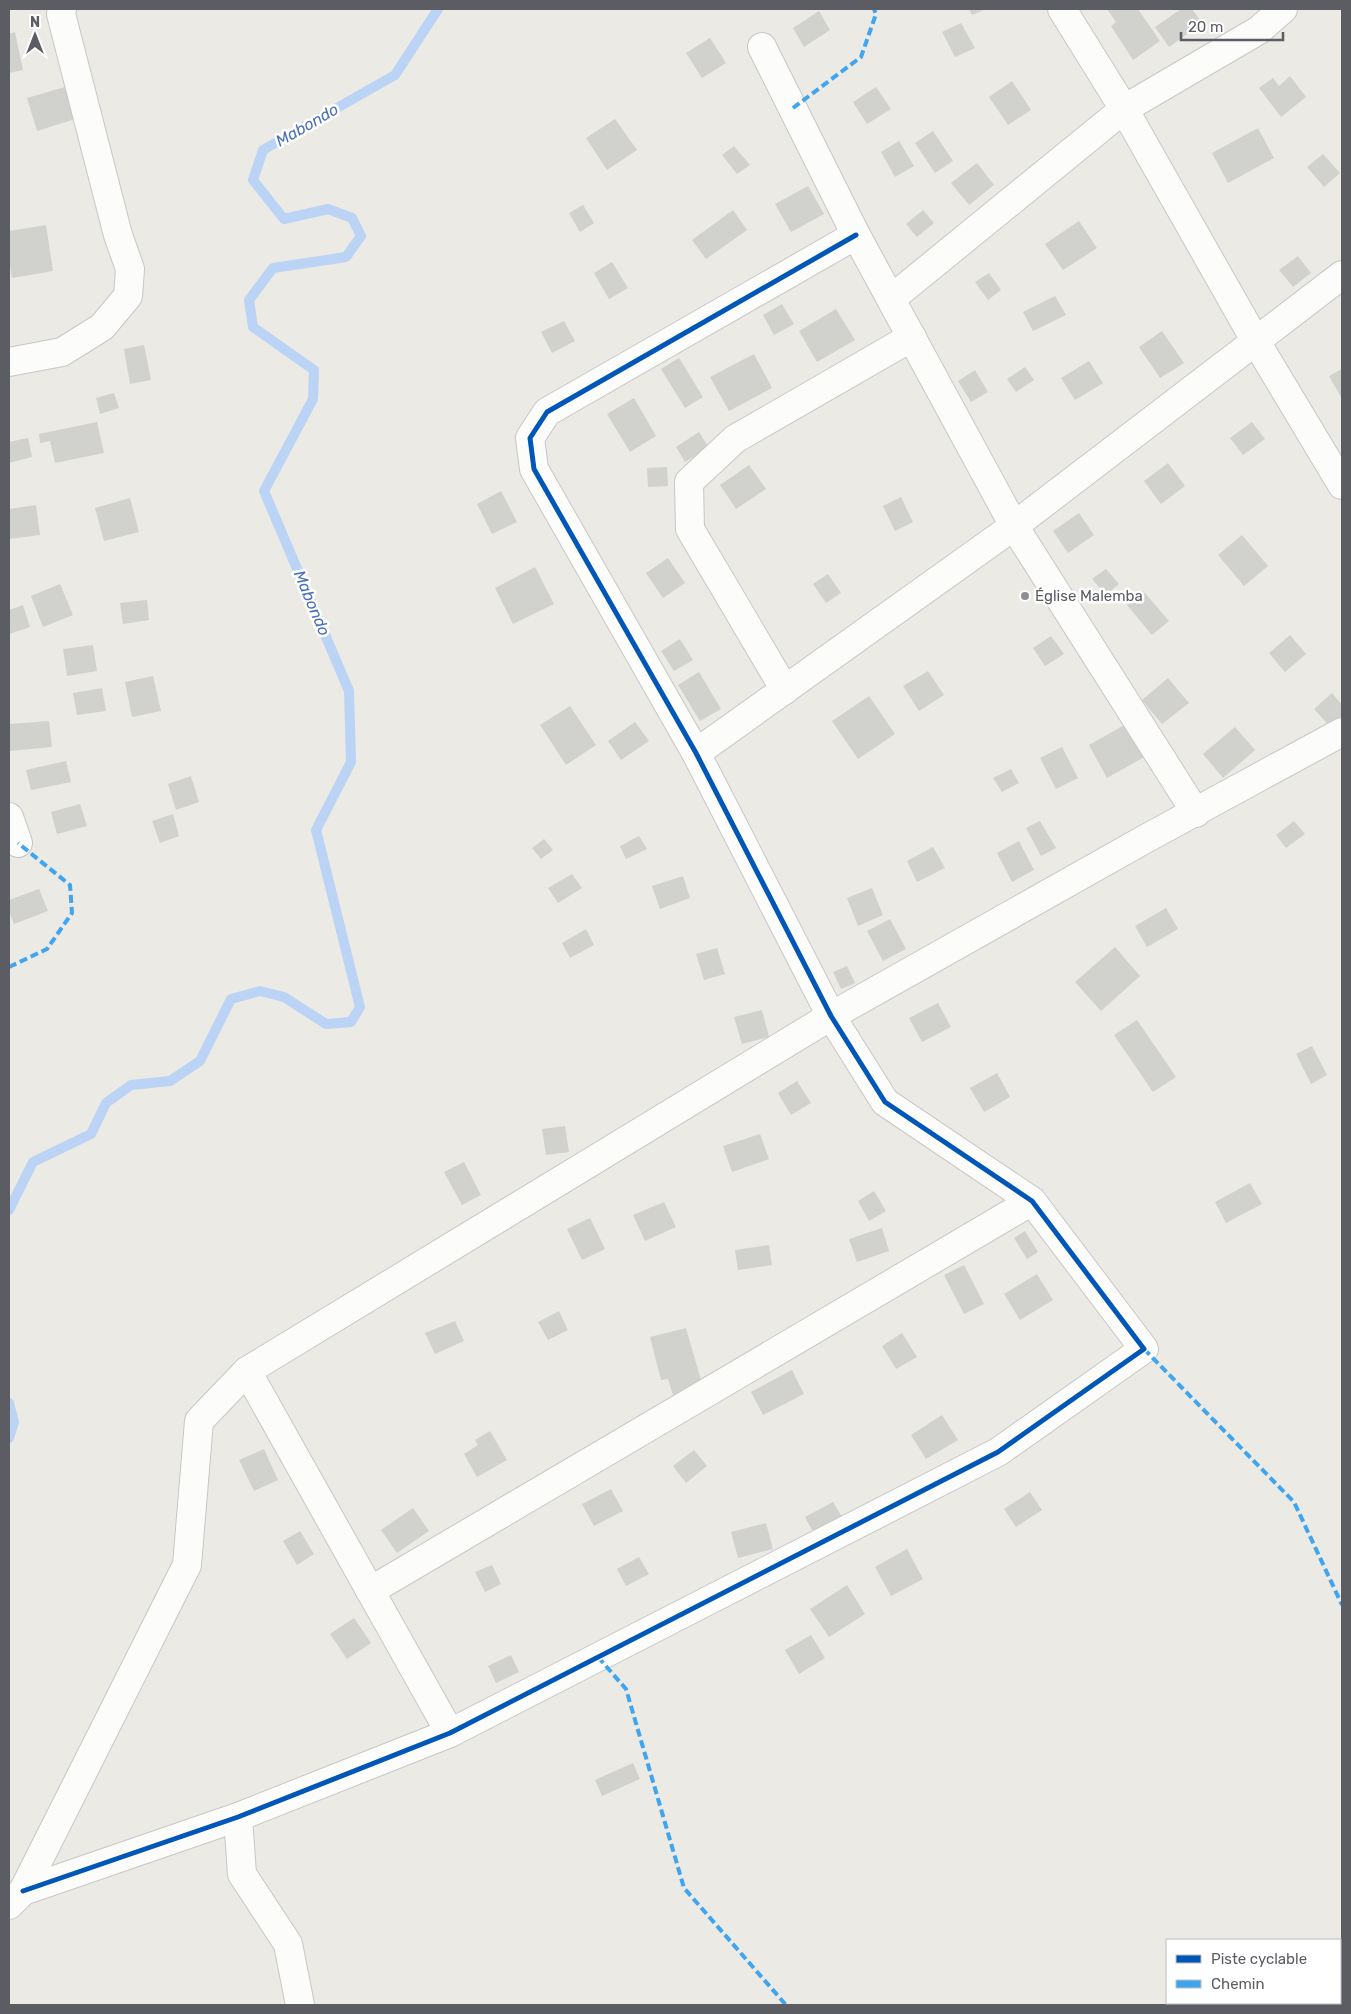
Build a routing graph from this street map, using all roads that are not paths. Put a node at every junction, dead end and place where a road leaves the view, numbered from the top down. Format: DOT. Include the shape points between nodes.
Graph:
graph roads {
  1 [pos="62,9"];
  2 [pos="1062,9"];
  3 [pos="1283,9"];
  4 [pos="762,46"];
  5 [pos="1124,109"];
  6 [pos="856,235"];
  7 [pos="1342,276"];
  8 [pos="891,299"];
  9 [pos="912,337"];
  10 [pos="1255,340"];
  11 [pos="9,362"];
  12 [pos="1342,485"];
  13 [pos="1014,526"];
  14 [pos="785,690"];
  15 [pos="1342,732"];
  16 [pos="696,753"];
  17 [pos="1196,813"];
  18 [pos="9,817"];
  19 [pos="18,842"];
  20 [pos="831,1016"];
  21 [pos="1032,1201"];
  22 [pos="247,1371"];
  23 [pos="370,1590"];
  24 [pos="450,1734"];
  25 [pos="238,1816"];
  26 [pos="16,1898"];
  27 [pos="300,2005"];
  1 -- 11 [label="street" via="115,225 130,268 128,296 102,327 62,352"];
  2 -- 5 [label="street"];
  3 -- 5 [label="street" via="1259,30"];
  4 -- 6 [label="street"];
  5 -- 8 [label="street"];
  5 -- 10 [label="street"];
  6 -- 8 [label="street"];
  6 -- 16 [label="street" via="547,412 530,438 534,468"];
  7 -- 10 [label="street"];
  8 -- 9 [label="street"];
  9 -- 13 [label="street"];
  9 -- 14 [label="street" via="736,439 688,482 690,529"];
  10 -- 12 [label="street"];
  10 -- 13 [label="street"];
  13 -- 14 [label="street"];
  13 -- 17 [label="street"];
  14 -- 16 [label="street"];
  15 -- 17 [label="street"];
  16 -- 20 [label="street"];
  17 -- 20 [label="street"];
  18 -- 19 [label="street"];
  20 -- 21 [label="street" via="885,1102"];
  20 -- 22 [label="street"];
  21 -- 23 [label="street"];
  21 -- 24 [label="street" via="1144,1349 998,1452"];
  22 -- 23 [label="street"];
  22 -- 26 [label="street" via="199,1421 187,1565"];
  23 -- 24 [label="street"];
  24 -- 25 [label="street"];
  25 -- 26 [label="street"];
  25 -- 27 [label="street" via="242,1874 288,1944"];
}
